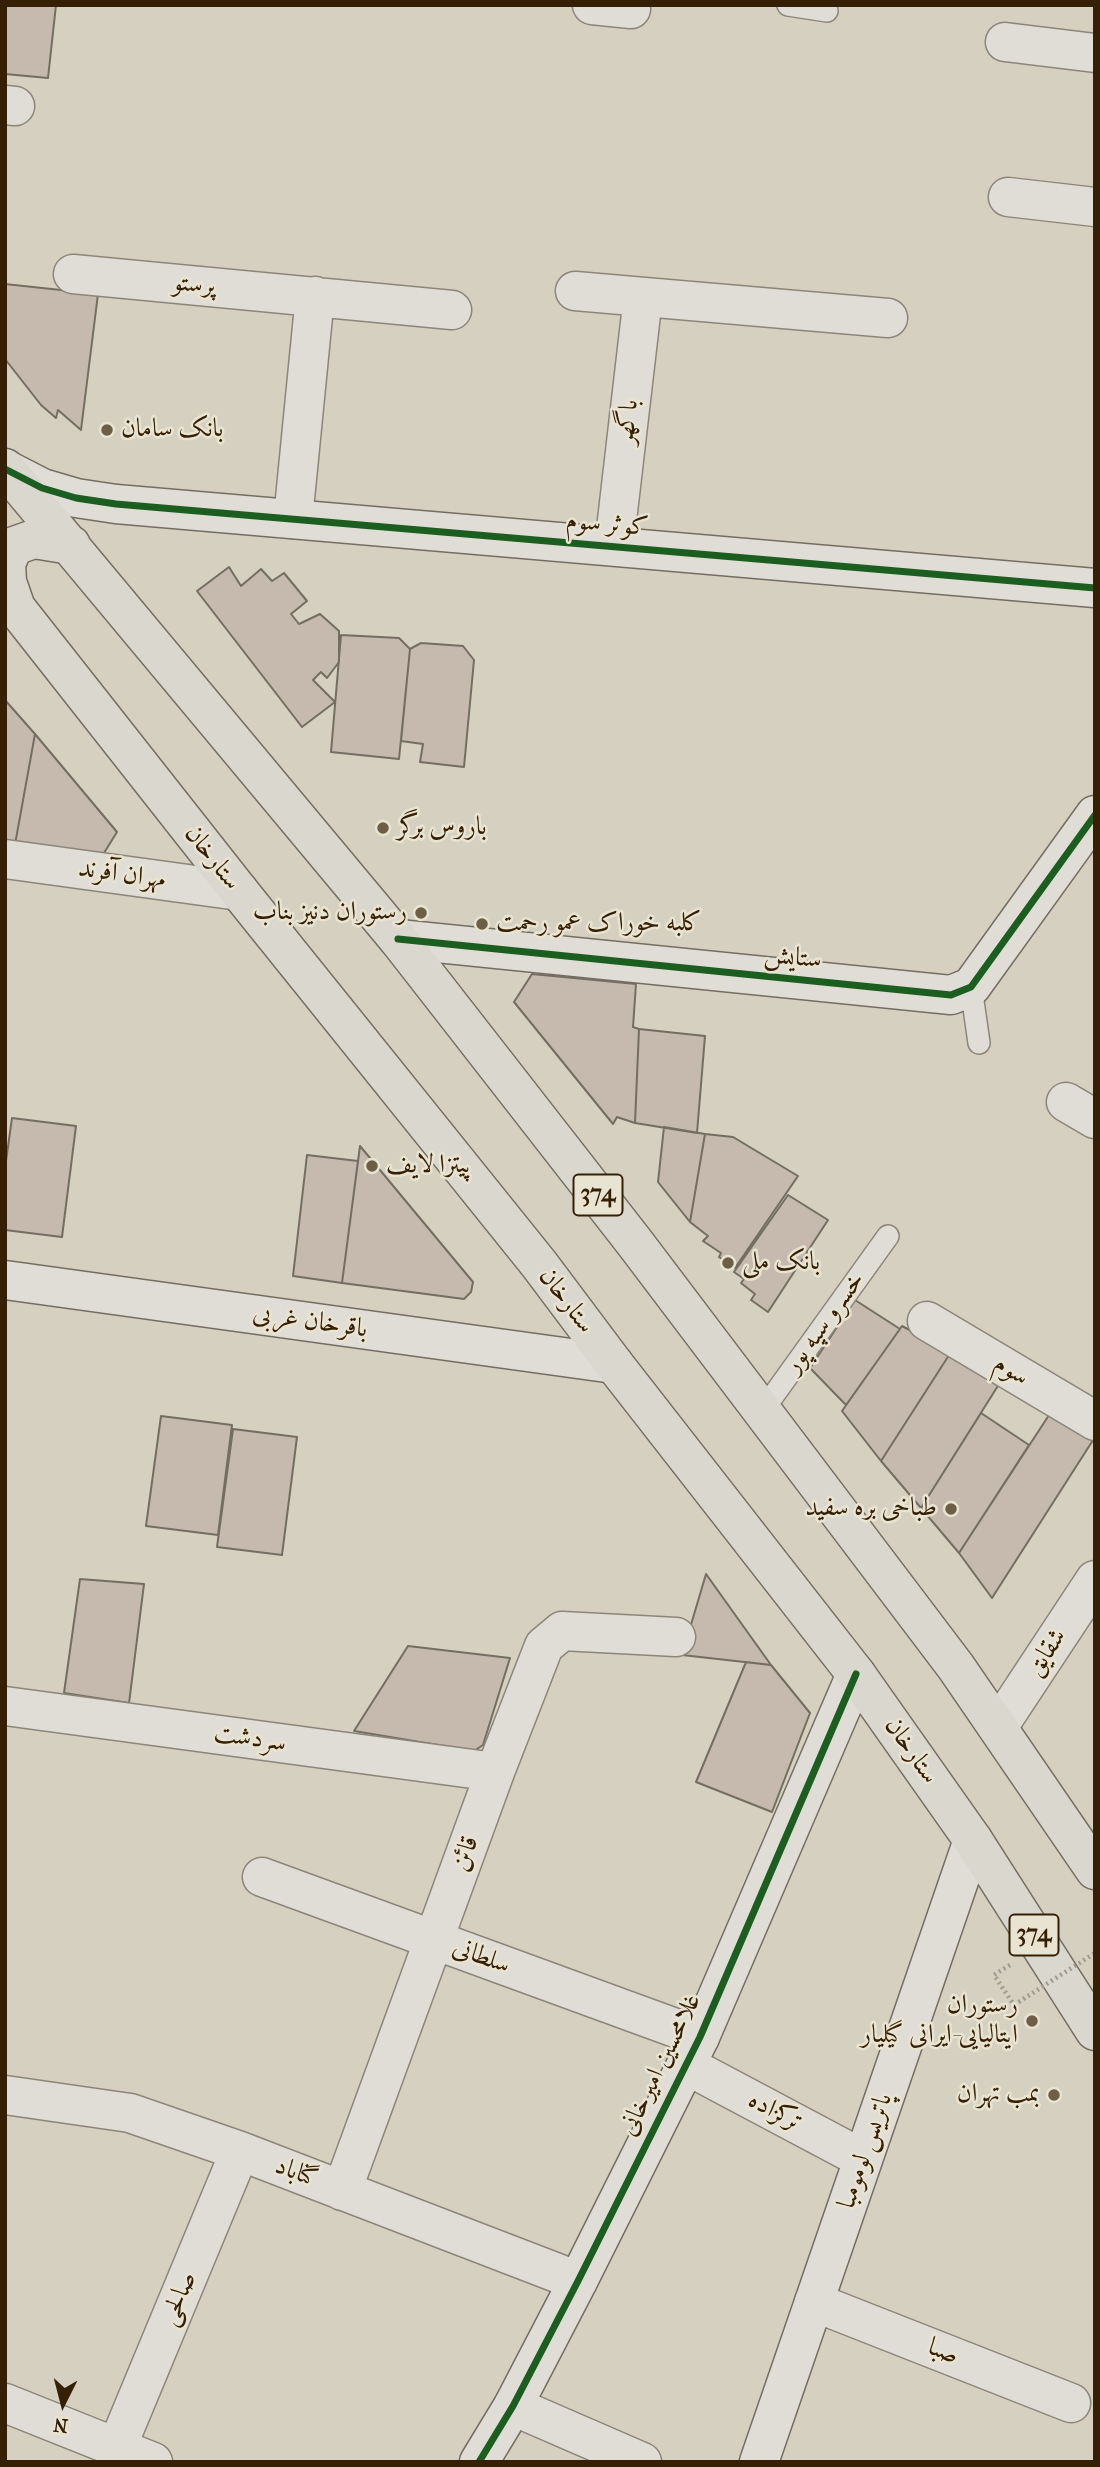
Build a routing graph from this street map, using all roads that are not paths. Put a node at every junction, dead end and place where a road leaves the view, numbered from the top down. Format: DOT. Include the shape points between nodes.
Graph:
graph roads {
  1 [pos="592,5"];
  2 [pos="788,5"];
  3 [pos="631,9"];
  4 [pos="827,10"];
  5 [pos="1005,42"];
  6 [pos="1095,53"];
  7 [pos="1008,197"];
  8 [pos="1095,206"];
  9 [pos="73,274"];
  10 [pos="575,292"];
  11 [pos="315,296"];
  12 [pos="643,297"];
  13 [pos="452,310"];
  14 [pos="888,318"];
  15 [pos="6,469"];
  16 [pos="116,504"];
  17 [pos="293,519"];
  18 [pos="71,545"];
  19 [pos="614,546"];
  20 [pos="95,578"];
  21 [pos="1095,589"];
  22 [pos="11,601"];
  23 [pos="1089,833"];
  24 [pos="5,859"];
  25 [pos="239,891"];
  26 [pos="398,939"];
  27 [pos="971,987"];
  28 [pos="979,1043"];
  29 [pos="888,1236"];
  30 [pos="5,1280"];
  31 [pos="927,1321"];
  32 [pos="614,1364"];
  33 [pos="763,1410"];
  34 [pos="1095,1421"];
  35 [pos="1091,1593"];
  36 [pos="676,1637"];
  37 [pos="856,1674"];
  38 [pos="5,1706"];
  39 [pos="998,1727"];
  40 [pos="495,1772"];
  41 [pos="973,1840"];
  42 [pos="1095,1870"];
  43 [pos="262,1877"];
  44 [pos="434,1940"];
  45 [pos="1095,2031"];
  46 [pos="693,2051"];
  47 [pos="5,2095"];
  48 [pos="240,2151"];
  49 [pos="863,2159"];
  50 [pos="342,2191"];
  51 [pos="578,2281"];
  52 [pos="814,2302"];
  53 [pos="5,2403"];
  54 [pos="1071,2403"];
  55 [pos="513,2406"];
  56 [pos="117,2447"];
  57 [pos="153,2462"];
  58 [pos="479,2462"];
  59 [pos="642,2462"];
  60 [pos="759,2462"];
  1 -- 3 [label="street"];
  2 -- 4 [label="lane"];
  5 -- 6 [label="street"];
  7 -- 8 [label="street"];
  9 -- 11 [label="street, پرستو"];
  10 -- 12 [label="street"];
  11 -- 13 [label="street, پرستو"];
  11 -- 17 [label="street"];
  12 -- 14 [label="street"];
  12 -- 19 [label="street, باگهر"];
  15 -- 16 [label="street, کوثر سوم" via="42,488"];
  15 -- 18 [label="main road, 374"];
  16 -- 17 [label="street, کوثر سوم"];
  16 -- 20 [label="street" via="92,514 85,526 84,544"];
  17 -- 19 [label="street, کوثر سوم"];
  18 -- 20 [label="main road, 374"];
  18 -- 22 [label="main road" via="34,539 15,546 6,563"];
  19 -- 21 [label="street, کوثر سوم"];
  20 -- 26 [label="main road, 374"];
  22 -- 25 [label="main road, ستارخان / 374"];
  23 -- 27 [label="street"];
  24 -- 25 [label="street, مهران آفرند"];
  25 -- 32 [label="main road, ستارخان / 374"];
  26 -- 27 [label="street, ستایش" via="951,995"];
  26 -- 33 [label="main road, 374"];
  27 -- 28 [label="lane"];
  29 -- 33 [label="lane, خسرو سپه پور"];
  30 -- 32 [label="street, باقرخان غربی"];
  31 -- 34 [label="street, سوم"];
  32 -- 37 [label="main road, ستارخان / 374"];
  33 -- 39 [label="main road, 374"];
  35 -- 39 [label="street, شقایق"];
  36 -- 40 [label="street, قائن" via="562,1632 552,1638 544,1646"];
  37 -- 41 [label="main road, ستارخان / 374"];
  37 -- 46 [label="street, غلامحسین امیرخانی"];
  38 -- 40 [label="street, سردشت"];
  39 -- 42 [label="main road, 374"];
  40 -- 44 [label="street, قائن"];
  41 -- 45 [label="main road, ستارخان / 374"];
  41 -- 49 [label="street, پاتریس لومومبا"];
  43 -- 44 [label="street, سلطانی"];
  44 -- 46 [label="street, سلطانی"];
  44 -- 50 [label="street, قائن"];
  46 -- 49 [label="street, ترکزاده"];
  46 -- 51 [label="street, غلامحسین امیرخانی"];
  47 -- 48 [label="street, گناباد" via="130,2113"];
  48 -- 50 [label="street, گناباد"];
  48 -- 56 [label="street, صالحی"];
  49 -- 52 [label="street, پاتریس لومومبا"];
  50 -- 51 [label="street, گناباد"];
  51 -- 55 [label="street, غلامحسین امیرخانی"];
  52 -- 54 [label="street, صبا"];
  52 -- 60 [label="street, پاتریس لومومبا"];
  53 -- 56 [label="street"];
  55 -- 58 [label="street, غلامحسین امیرخانی"];
  55 -- 59 [label="street"];
  56 -- 57 [label="street"];
}
